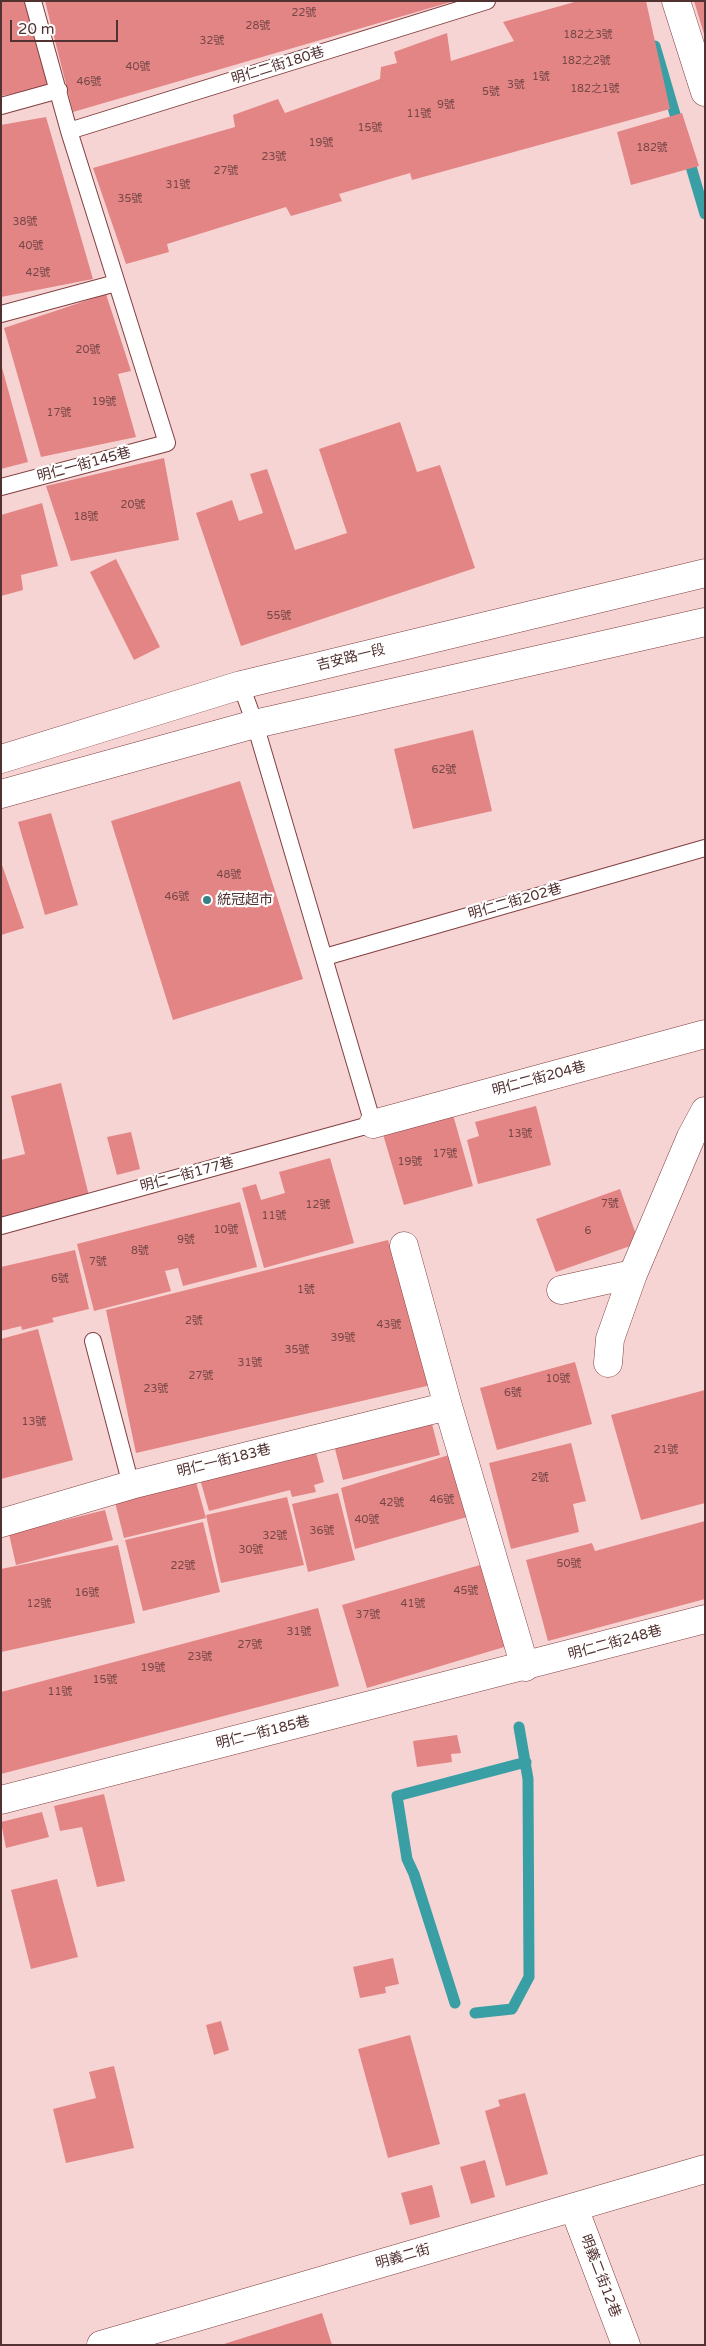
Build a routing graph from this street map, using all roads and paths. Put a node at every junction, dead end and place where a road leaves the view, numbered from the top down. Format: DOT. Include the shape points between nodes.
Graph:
graph roads {
  1 [pos="33,1"];
  2 [pos="487,1"];
  3 [pos="676,1"];
  4 [pos="59,90"];
  5 [pos="704,90"];
  6 [pos="1,106"];
  7 [pos="69,131"];
  8 [pos="116,283"];
  9 [pos="1,314"];
  10 [pos="1,488"];
  11 [pos="705,573"];
  12 [pos="705,622"];
  13 [pos="241,685"];
  14 [pos="255,724"];
  15 [pos="1,759"];
  16 [pos="1,794"];
  17 [pos="705,848"];
  18 [pos="325,957"];
  19 [pos="705,1034"];
  20 [pos="705,1111"];
  21 [pos="373,1124"];
  22 [pos="698,1136"];
  23 [pos="1,1226"];
  24 [pos="404,1246"];
  25 [pos="633,1274"];
  26 [pos="561,1290"];
  27 [pos="93,1341"];
  28 [pos="608,1363"];
  29 [pos="448,1406"];
  30 [pos="131,1485"];
  31 [pos="1,1523"];
  32 [pos="705,1619"];
  33 [pos="525,1667"];
  34 [pos="1,1800"];
  35 [pos="705,2169"];
  36 [pos="574,2208"];
  37 [pos="102,2345"];
  38 [pos="626,2345"];
  1 -- 4 [label="lane"];
  2 -- 7 [label="lane, 明仁二街180巷"];
  3 -- 5 [label="street"];
  4 -- 6 [label="lane"];
  4 -- 7 [label="lane"];
  7 -- 8 [label="lane"];
  8 -- 9 [label="lane"];
  8 -- 10 [label="lane, 明仁一街145巷" via="167,443"];
  11 -- 13 [label="street, 吉安路一段"];
  12 -- 14 [label="street"];
  13 -- 14 [label="lane"];
  13 -- 15 [label="street, 吉安路一段"];
  14 -- 16 [label="street"];
  14 -- 18 [label="lane"];
  17 -- 18 [label="lane, 明仁二街202巷"];
  18 -- 21 [label="lane"];
  19 -- 21 [label="street, 明仁二街204巷"];
  20 -- 22 [label="street"];
  21 -- 23 [label="lane, 明仁一街177巷"];
  22 -- 25 [label="street"];
  24 -- 29 [label="street"];
  25 -- 26 [label="street"];
  25 -- 28 [label="street" via="610,1339"];
  27 -- 30 [label="lane"];
  29 -- 30 [label="street, 明仁一街183巷"];
  29 -- 33 [label="street"];
  30 -- 31 [label="street, 明仁一街183巷"];
  32 -- 33 [label="street, 明仁二街248巷"];
  33 -- 34 [label="street, 明仁一街185巷"];
  35 -- 36 [label="street, 明義二街"];
  36 -- 37 [label="street, 明義二街"];
  36 -- 38 [label="street, 明義二街12巷"];
}
